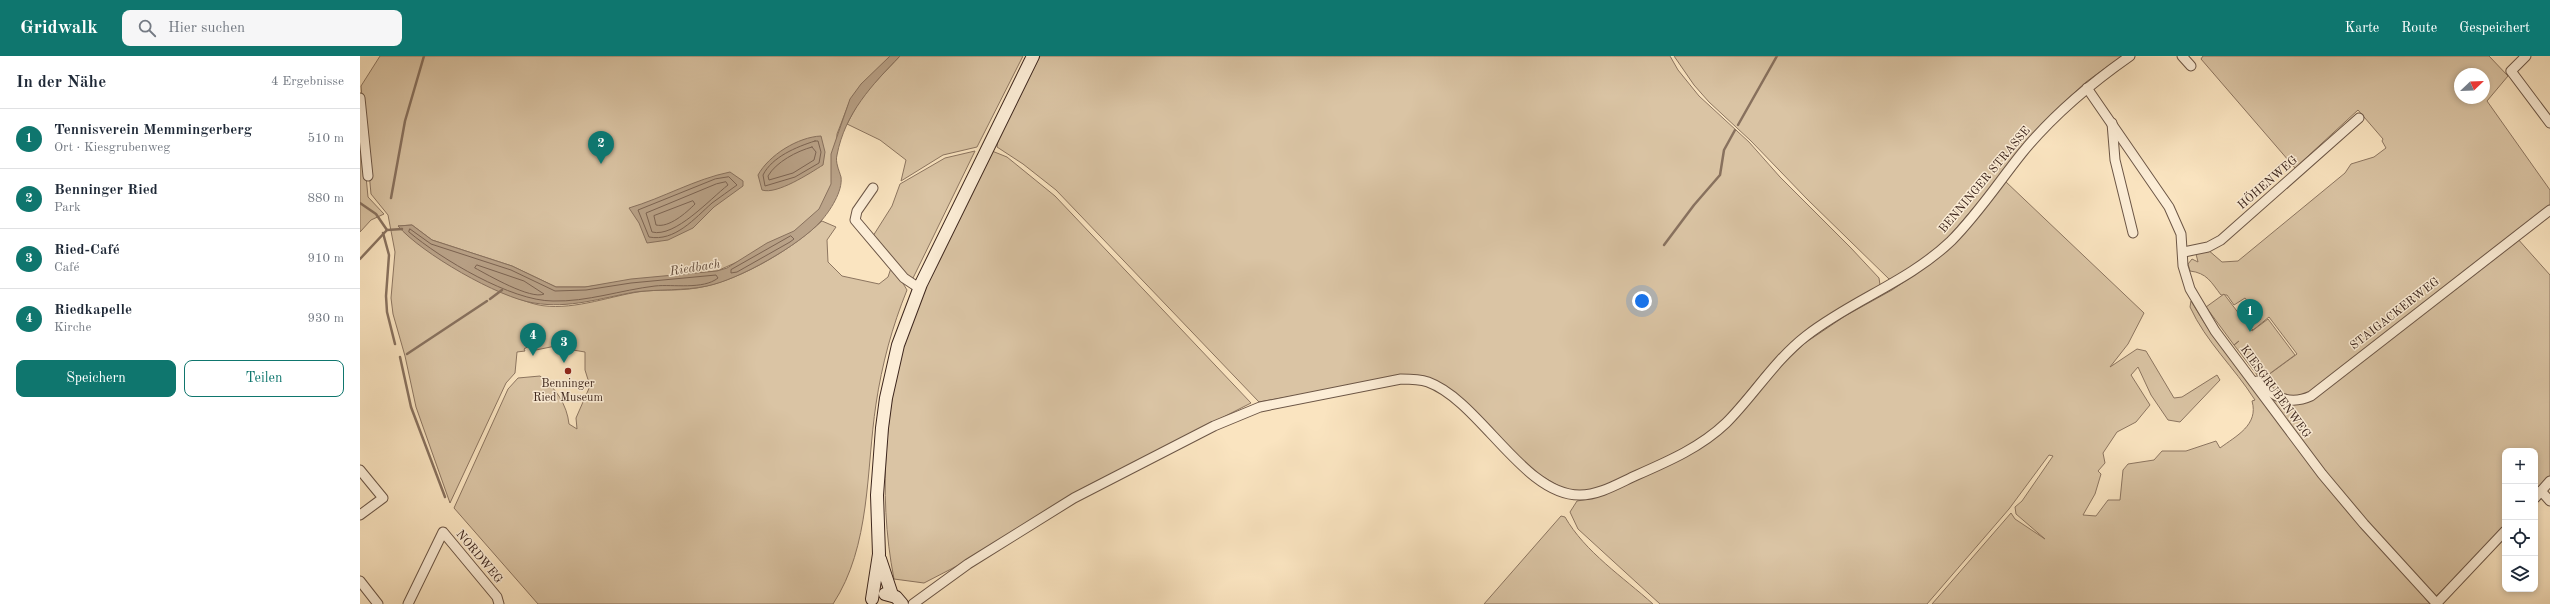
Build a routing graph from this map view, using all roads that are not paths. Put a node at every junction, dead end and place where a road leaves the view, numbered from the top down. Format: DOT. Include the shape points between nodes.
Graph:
graph roads {
  1 [pos="1033,56"];
  2 [pos="2130,56"];
  3 [pos="2182,56"];
  4 [pos="2526,56"];
  5 [pos="2191,66"];
  6 [pos="2087,88"];
  7 [pos="360,98"];
  8 [pos="2359,118"];
  9 [pos="2112,123"];
  10 [pos="2550,123"];
  11 [pos="368,176"];
  12 [pos="873,188"];
  13 [pos="2550,210"];
  14 [pos="2133,233"];
  15 [pos="2184,252"];
  16 [pos="919,288"];
  17 [pos="2250,376"];
  18 [pos="360,470"];
  19 [pos="2550,481"];
  20 [pos="2538,495"];
  21 [pos="2550,501"];
  22 [pos="360,515"];
  23 [pos="2502,534"];
  24 [pos="879,554"];
  25 [pos="360,582"];
  26 [pos="898,600"];
  27 [pos="917,601"];
  28 [pos="499,602"];
  29 [pos="871,602"];
  30 [pos="378,604"];
  31 [pos="408,604"];
  32 [pos="2437,604"];
  1 -- 16 [label="main road"];
  2 -- 6 [label="street, BENNINGER STRASSE"];
  3 -- 5 [label="street"];
  4 -- 10 [label="street" via="2511,71"];
  6 -- 9 [label="street, KIESGRUBENWEG"];
  6 -- 27 [label="street, BENNINGER STRASSE" via="2035,138 1971,219 1944,248 1905,277 1806,336 1774,365 1722,427 1686,452 1603,491 1577,495 1559,491 1542,482 1451,396 1424,381 1401,379 1281,401 1220,423 1089,489 968,564"];
  7 -- 11 [label="street"];
  8 -- 15 [label="street, HÖHENWEG" via="2221,240 2208,247"];
  9 -- 14 [label="street" via="2115,160"];
  9 -- 15 [label="street, KIESGRUBENWEG" via="2169,207 2181,234"];
  12 -- 16 [label="street" via="857,211 855,220 904,278"];
  13 -- 17 [label="street, STAIGACKERWEG" via="2311,396 2299,401 2288,401 2274,395"];
  15 -- 17 [label="street, KIESGRUBENWEG" via="2183,266 2190,289 2201,310"];
  16 -- 24 [label="main road" via="898,345 886,398 877,479 876,528"];
  17 -- 32 [label="street, KIESGRUBENWEG" via="2322,474"];
  18 -- 22 [label="street" via="383,498"];
  19 -- 20 [label="street"];
  20 -- 21 [label="street"];
  23 -- 32 [label="street"];
  24 -- 26 [label="main road"];
  24 -- 29 [label="main road"];
  25 -- 30 [label="street"];
  26 -- 27 [label="street"];
  26 -- 29 [label="main road" via="882,594"];
  28 -- 31 [label="street, NORDWEG" via="443,532"];
}
